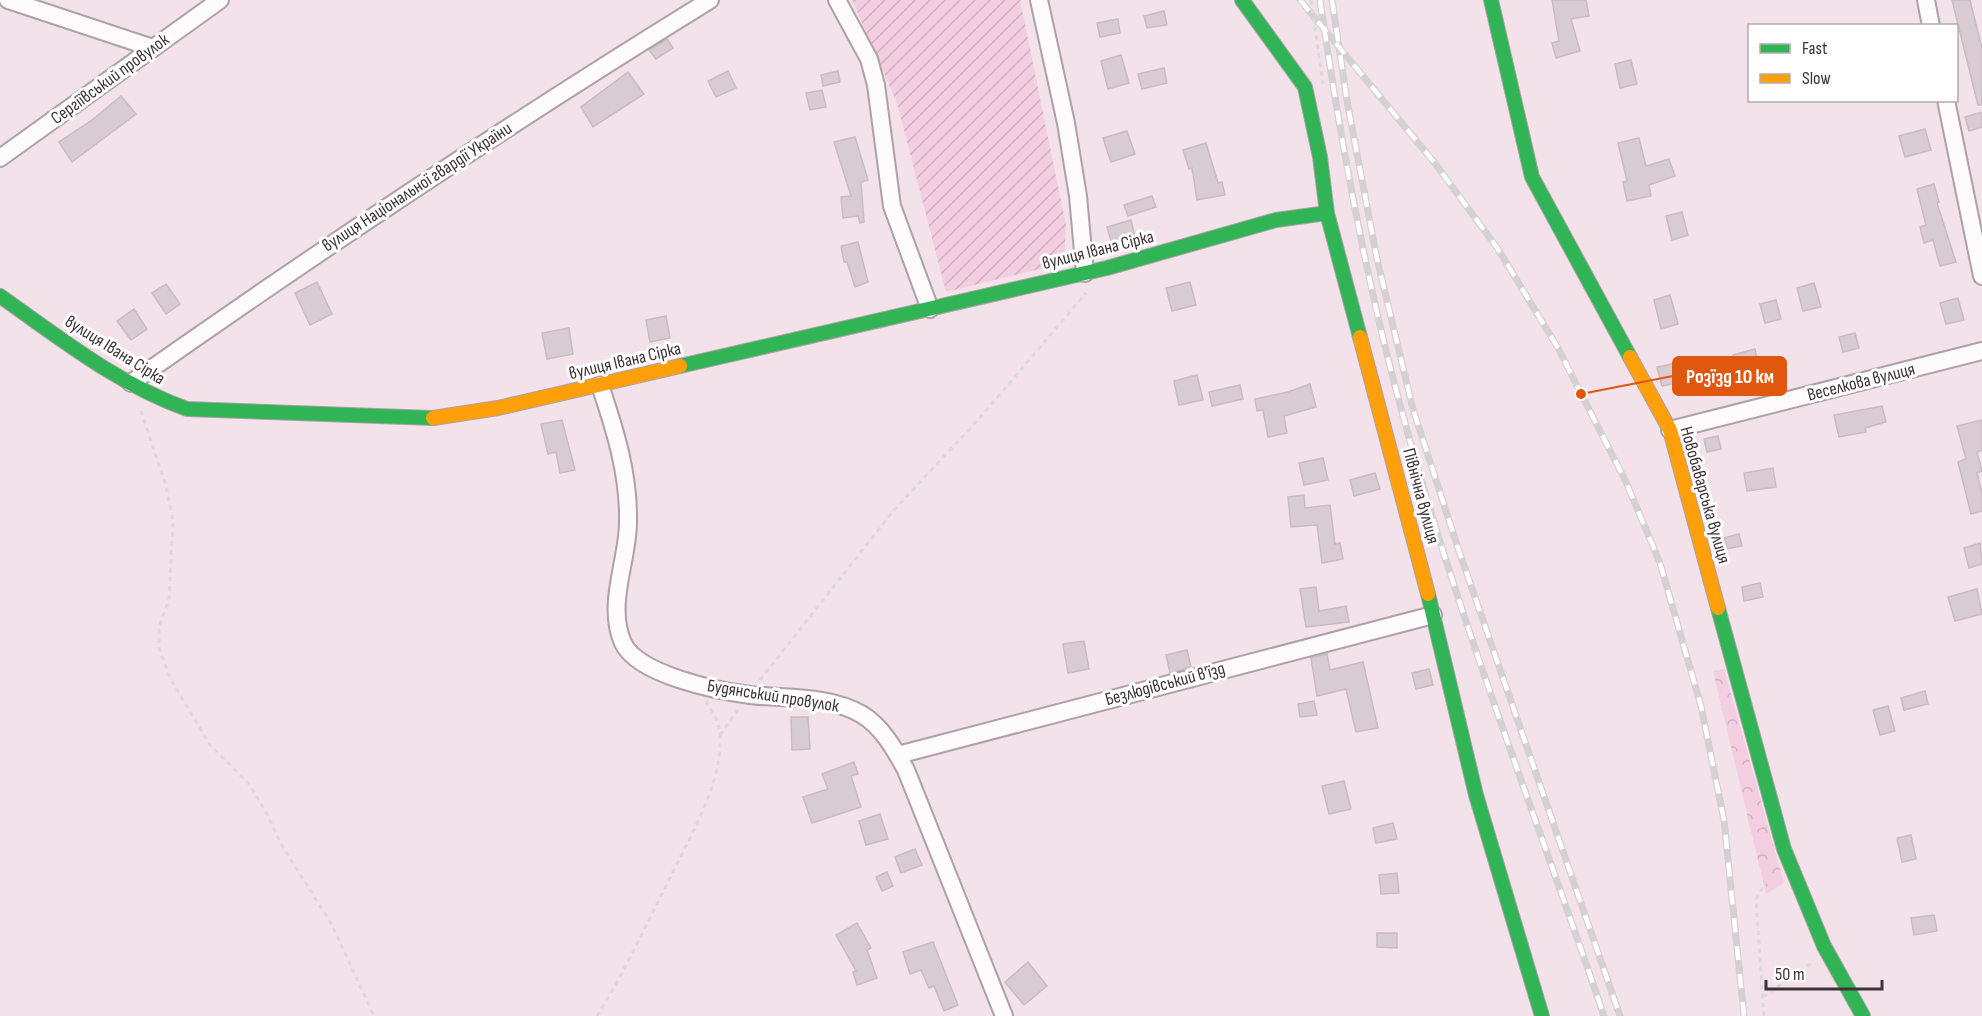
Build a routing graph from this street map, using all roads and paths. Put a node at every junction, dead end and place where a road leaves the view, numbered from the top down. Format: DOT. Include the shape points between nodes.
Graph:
graph roads {
  1 [pos="8,0"];
  2 [pos="220,0"];
  3 [pos="710,0"];
  4 [pos="837,0"];
  5 [pos="1039,0"];
  6 [pos="1242,0"];
  7 [pos="1311,0"];
  8 [pos="1491,0"];
  9 [pos="1926,0"];
  10 [pos="1931,24"];
  11 [pos="153,48"];
  12 [pos="1323,84"];
  13 [pos="1946,102"];
  14 [pos="0,158"];
  15 [pos="1327,213"];
  16 [pos="1107,268"];
  17 [pos="1085,273"];
  18 [pos="1982,276"];
  19 [pos="0,296"];
  20 [pos="930,309"];
  21 [pos="1982,351"];
  22 [pos="131,383"];
  23 [pos="600,385"];
  24 [pos="1670,430"];
  25 [pos="1434,615"];
  26 [pos="748,695"];
  27 [pos="700,697"];
  28 [pos="720,735"];
  29 [pos="898,755"];
  30 [pos="1784,849"];
  31 [pos="1824,946"];
  32 [pos="1763,997"];
  33 [pos="374,1016"];
  34 [pos="597,1016"];
  35 [pos="1004,1016"];
  36 [pos="1542,1016"];
  37 [pos="1764,1016"];
  38 [pos="1863,1016"];
  1 -- 11 [label="street"];
  2 -- 11 [label="street, Сергіївський провулок"];
  3 -- 22 [label="street, вулиця Національної гвардії України" via="563,90 316,253"];
  4 -- 20 [label="street" via="869,59 892,206"];
  5 -- 17 [label="street" via="1066,123"];
  6 -- 15 [label="street, Північна вулиця" via="1305,87"];
  7 -- 12 [label="path, bridge"];
  8 -- 24 [label="street, Новобаварська вулиця" via="1532,177"];
  9 -- 10 [label="street"];
  11 -- 14 [label="street, Сергіївський провулок"];
  13 -- 18 [label="street"];
  15 -- 16 [label="street, вулиця Івана Сірка" via="1276,220"];
  15 -- 25 [label="street, Північна вулиця"];
  16 -- 17 [label="street, вулиця Івана Сірка"];
  16 -- 26 [label="path" via="979,419 894,510"];
  17 -- 20 [label="street, вулиця Івана Сірка"];
  19 -- 22 [label="street, вулиця Івана Сірка"];
  20 -- 23 [label="street, вулиця Івана Сірка"];
  21 -- 24 [label="street, Веселкова вулиця"];
  22 -- 23 [label="street, вулиця Івана Сірка" via="166,403 187,409 443,418"];
  22 -- 33 [label="path" via="166,486 173,521 169,600 159,627 159,648 167,669 210,745 249,784 267,814 281,844 332,924"];
  23 -- 26 [label="street, Будянський провулок" via="618,439 627,486 628,524 617,598 623,644 646,666 671,677"];
  24 -- 30 [label="street, Новобаварська вулиця"];
  25 -- 29 [label="street, Безлюдівський в'їзд"];
  25 -- 36 [label="street, Північна вулиця" via="1476,795"];
  26 -- 28 [label="path"];
  26 -- 29 [label="street, Будянський провулок" via="842,705 863,715"];
  27 -- 28 [label="path" via="714,712"];
  28 -- 34 [label="path" via="717,764 704,808 621,978"];
  29 -- 35 [label="street, Будянський провулок"];
  30 -- 31 [label="street, Новобаварська вулиця"];
  30 -- 32 [label="path" via="1756,898"];
  31 -- 32 [label="path" via="1812,963"];
  31 -- 38 [label="street, Новобаварська вулиця"];
  32 -- 37 [label="path"];
}
